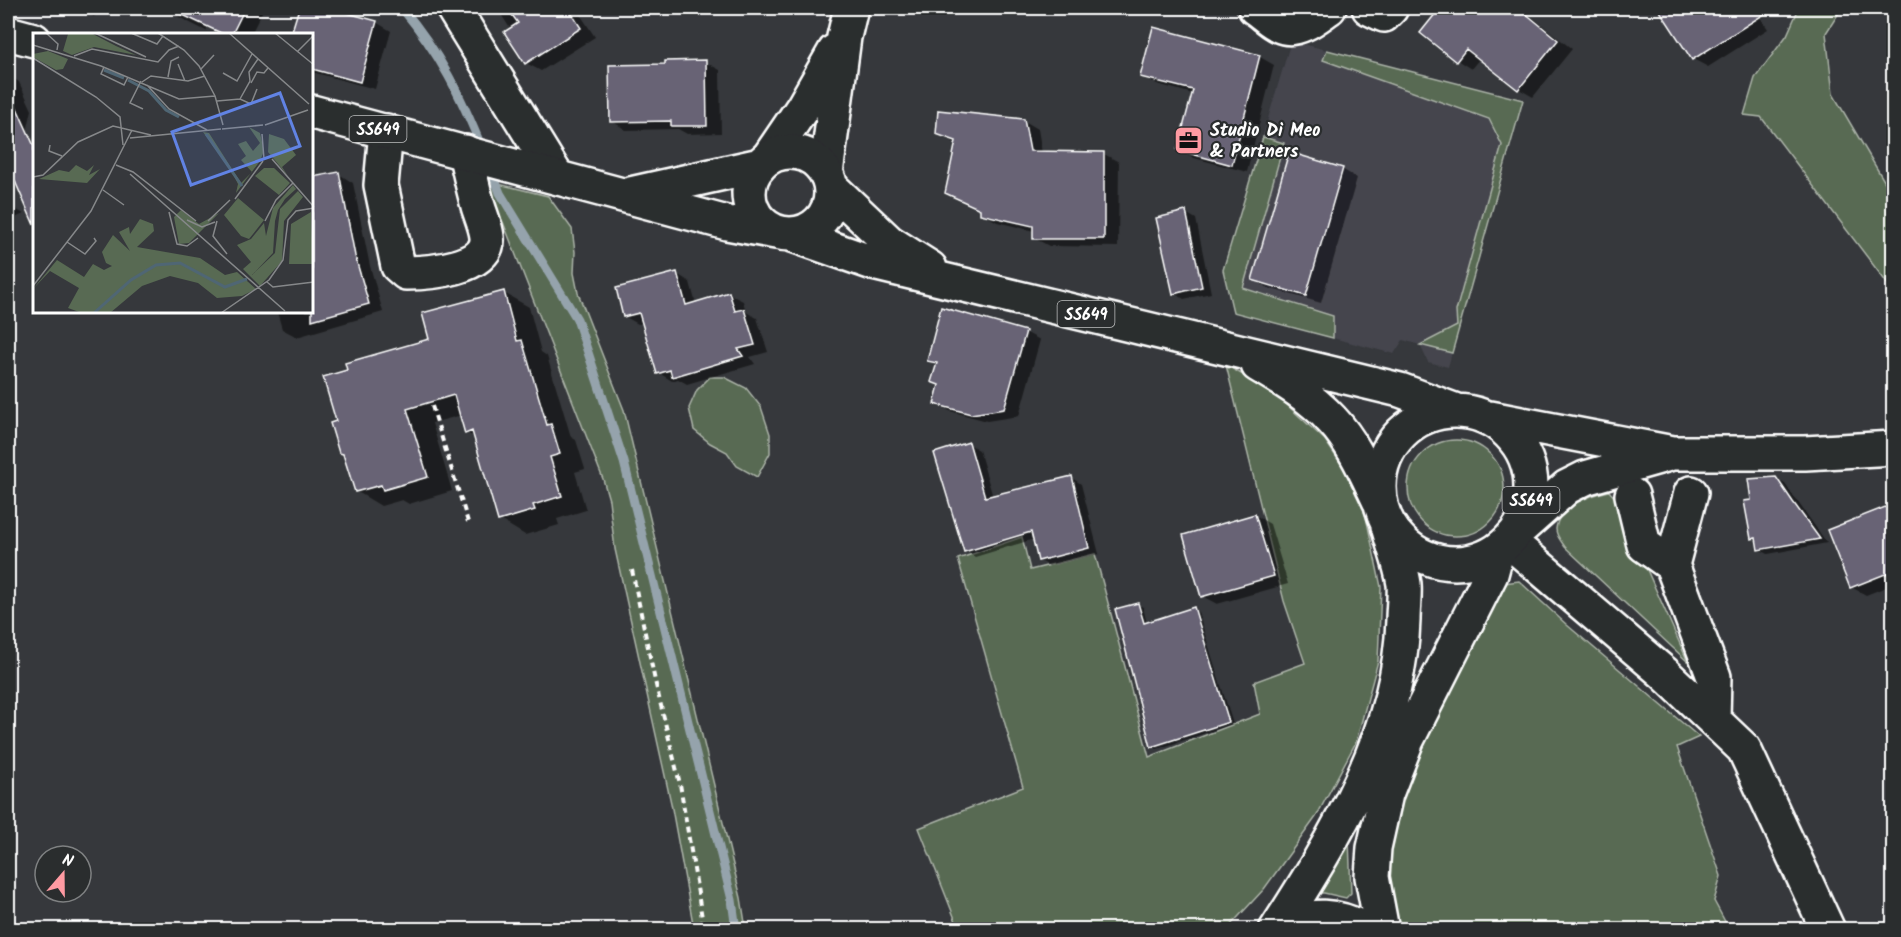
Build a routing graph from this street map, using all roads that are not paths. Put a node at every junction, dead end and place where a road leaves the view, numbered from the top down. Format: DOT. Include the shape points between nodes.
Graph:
graph roads {
  1 [pos="453,8"];
  2 [pos="1255,8"];
  3 [pos="1329,8"];
  4 [pos="1369,8"];
  5 [pos="1391,8"];
  6 [pos="847,22"];
  7 [pos="8,33"];
  8 [pos="33,40"];
  9 [pos="314,113"];
  10 [pos="386,131"];
  11 [pos="454,149"];
  12 [pos="764,161"];
  13 [pos="557,177"];
  14 [pos="828,180"];
  15 [pos="625,195"];
  16 [pos="783,233"];
  17 [pos="957,285"];
  18 [pos="1228,348"];
  19 [pos="1454,410"];
  20 [pos="1490,418"];
  21 [pos="1893,448"];
  22 [pos="1673,453"];
  23 [pos="1691,493"];
  24 [pos="1632,495"];
  25 [pos="1384,512"];
  26 [pos="1509,541"];
  27 [pos="1672,565"];
  28 [pos="1713,719"];
  29 [pos="1276,930"];
  30 [pos="1282,930"];
  31 [pos="1366,930"];
  32 [pos="1382,930"];
  33 [pos="1827,930"];
  1 -- 13 [label="main road"];
  2 -- 3 [label="main road" via="1283,27 1306,23"];
  4 -- 5 [label="main road" via="1384,15"];
  6 -- 12 [label="main road" via="803,107"];
  6 -- 14 [label="main road"];
  7 -- 8 [label="main road"];
  9 -- 10 [label="main road, SS649"];
  10 -- 11 [label="main road, SS649"];
  10 -- 11 [label="main road" via="381,185 398,266 406,273 436,272 468,263 483,252 488,239 470,176"];
  11 -- 13 [label="main road, SS649"];
  12 -- 14 [label="main road, SS649" via="782,152 801,153 818,163"];
  12 -- 15 [label="main road, SS649"];
  12 -- 16 [label="main road, SS649" via="752,176 749,202 764,225"];
  13 -- 15 [label="main road, SS649"];
  14 -- 16 [label="main road" via="830,201 826,214 804,232"];
  14 -- 17 [label="main road, SS649" via="889,242"];
  15 -- 16 [label="main road, SS649" via="727,223"];
  16 -- 17 [label="main road, SS649"];
  17 -- 18 [label="main road, SS649"];
  18 -- 19 [label="main road, SS649" via="1400,390"];
  18 -- 25 [label="main road, SS649" via="1305,395 1334,422 1361,463"];
  19 -- 20 [label="main road, SS649"];
  19 -- 25 [label="main road, SS649" via="1428,415 1405,428 1388,449 1379,474"];
  20 -- 22 [label="main road, SS649"];
  20 -- 26 [label="main road, SS649" via="1516,441 1526,456 1533,480 1530,507"];
  21 -- 22 [label="main road, SS649"];
  22 -- 26 [label="main road, SS649" via="1576,482"];
  23 -- 27 [label="main road"];
  24 -- 27 [label="main road" via="1644,545"];
  25 -- 26 [label="main road, SS649" via="1404,544 1425,557 1449,563 1474,562"];
  25 -- 29 [label="main road" via="1404,585 1402,643 1395,686 1376,745 1335,835"];
  26 -- 28 [label="main road"];
  26 -- 32 [label="main road" via="1407,740 1386,794 1372,877"];
  27 -- 28 [label="main road" via="1714,677"];
  28 -- 33 [label="main road" via="1744,749"];
  30 -- 31 [label="main road" via="1294,922 1319,916 1345,920"];
}
